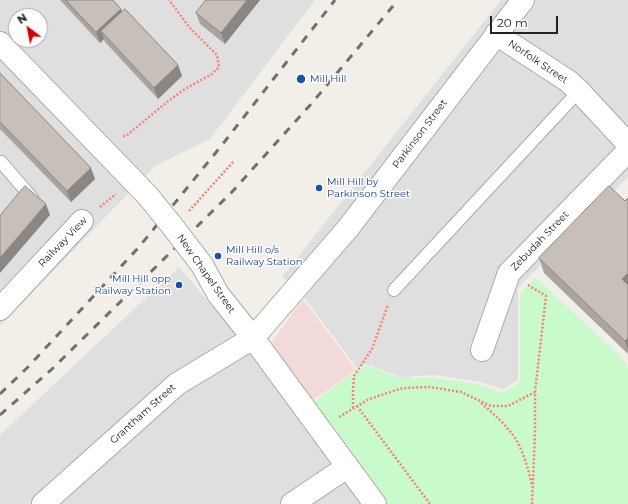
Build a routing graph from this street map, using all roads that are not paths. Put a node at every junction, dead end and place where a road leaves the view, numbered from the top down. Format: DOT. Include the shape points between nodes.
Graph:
graph roads {
  1 [pos="522,0"];
  2 [pos="496,34"];
  3 [pos="0,43"];
  4 [pos="579,91"];
  5 [pos="628,144"];
  6 [pos="628,151"];
  7 [pos="0,162"];
  8 [pos="32,198"];
  9 [pos="82,221"];
  10 [pos="394,290"];
  11 [pos="0,309"];
  12 [pos="253,338"];
  13 [pos="482,350"];
  14 [pos="347,467"];
  15 [pos="43,504"];
  16 [pos="292,504"];
  17 [pos="375,504"];
  1 -- 2 [label="street, Parkinson Street"];
  2 -- 4 [label="street, Norfolk Street" via="568,81"];
  2 -- 12 [label="street, Parkinson Street" via="349,227"];
  3 -- 12 [label="street, New Chapel Street, bridge" via="148,196 202,264 218,294"];
  4 -- 5 [label="street, Norfolk Street"];
  4 -- 10 [label="lane"];
  6 -- 13 [label="street, Zebudah Street" via="509,273"];
  7 -- 8 [label="lane"];
  9 -- 11 [label="street, Railway View"];
  12 -- 14 [label="street, New Chapel Street"];
  12 -- 15 [label="street, Grantham Street" via="177,384"];
  14 -- 16 [label="street"];
  14 -- 17 [label="street, New Chapel Street"];
}
